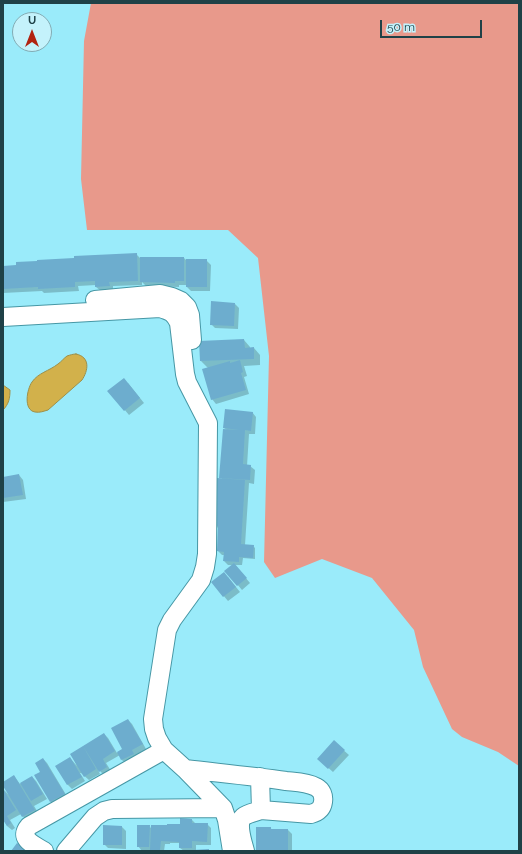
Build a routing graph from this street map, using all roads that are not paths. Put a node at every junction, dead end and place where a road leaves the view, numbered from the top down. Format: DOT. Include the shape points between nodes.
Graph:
graph roads {
  1 [pos="3,307"];
  2 [pos="3,317"];
  3 [pos="208,423"];
  4 [pos="164,750"];
  5 [pos="185,769"];
  6 [pos="260,777"];
  7 [pos="80,797"];
  8 [pos="223,808"];
  9 [pos="261,810"];
  10 [pos="95,817"];
  11 [pos="44,851"];
  12 [pos="66,851"];
  13 [pos="232,851"];
  14 [pos="245,851"];
  1 -- 3 [label="lane" via="160,294 181,301 190,315 193,367"];
  2 -- 3 [label="lane" via="160,308 170,311 176,315 179,322 187,382"];
  3 -- 4 [label="lane" via="207,554 201,580 167,630 153,719 157,738"];
  4 -- 5 [label="lane"];
  4 -- 7 [label="lane"];
  5 -- 6 [label="lane"];
  5 -- 8 [label="lane"];
  6 -- 9 [label="lane"];
  6 -- 9 [label="lane" via="316,786 323,796 322,807 318,812 311,814"];
  7 -- 10 [label="lane"];
  7 -- 11 [label="lane" via="26,830 27,839"];
  8 -- 10 [label="lane" via="112,809"];
  8 -- 13 [label="lane"];
  9 -- 14 [label="lane" via="244,816 240,823"];
  10 -- 12 [label="lane"];
}
